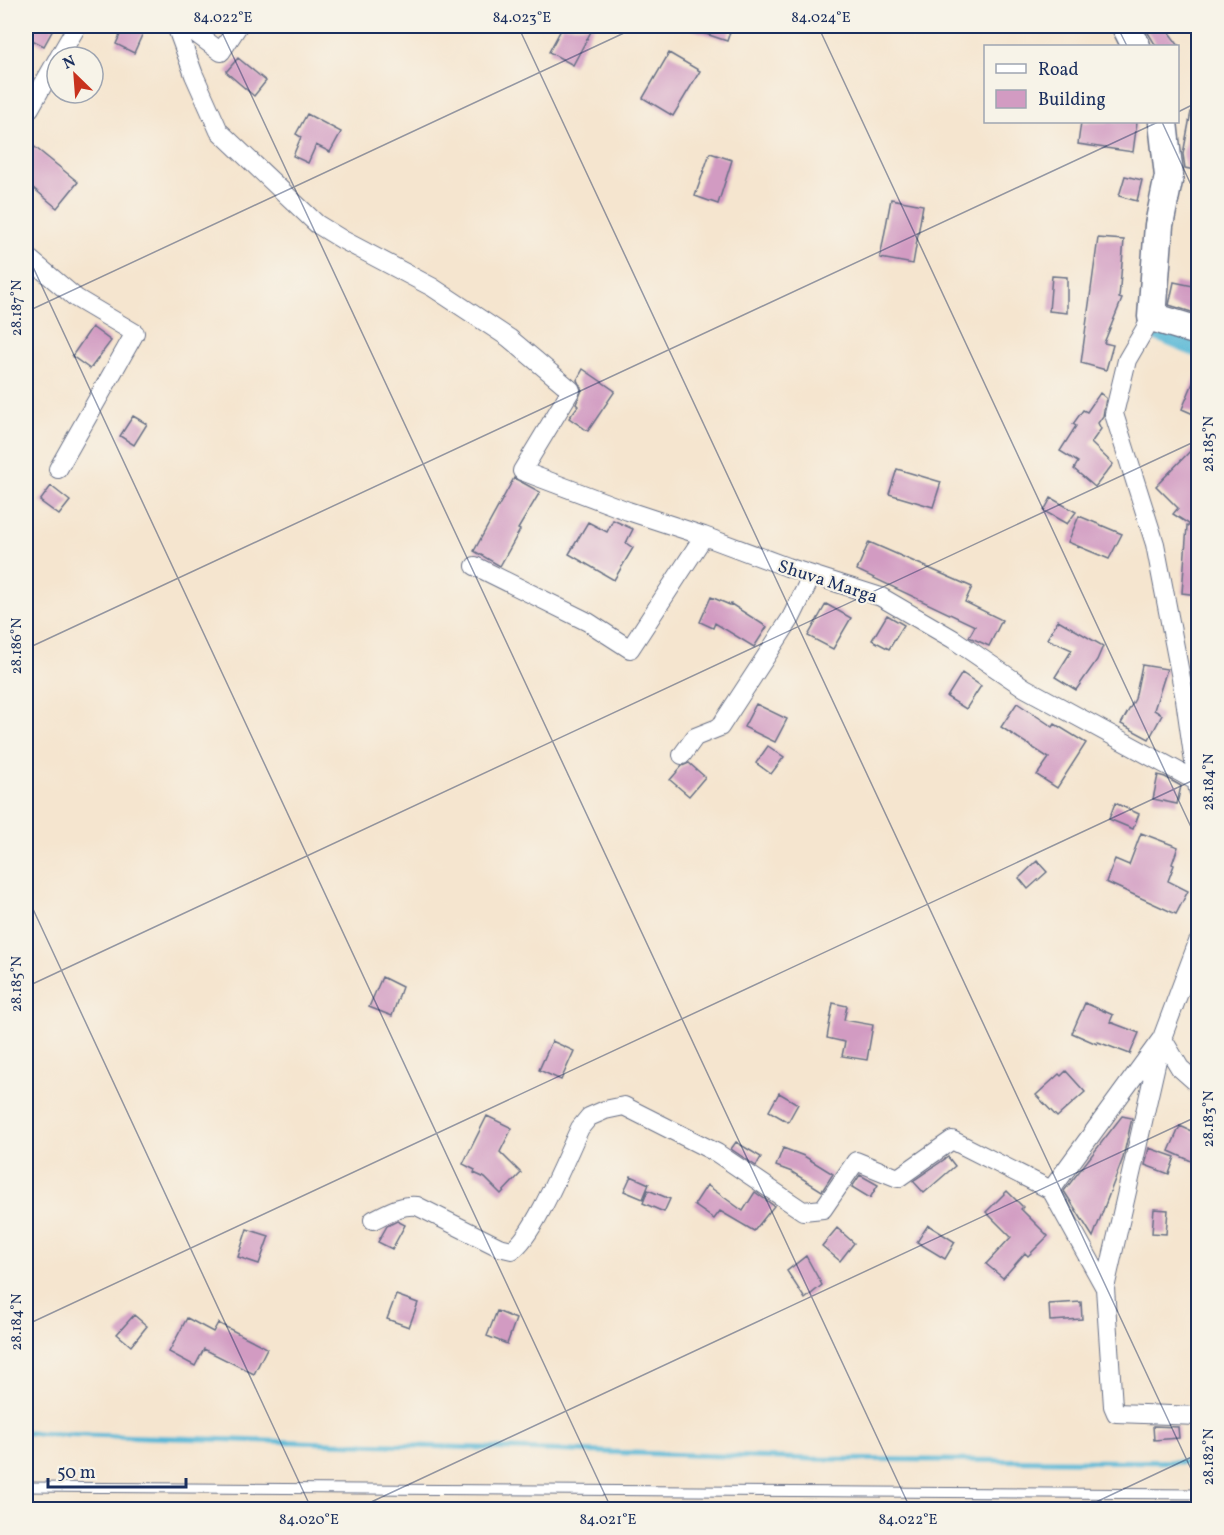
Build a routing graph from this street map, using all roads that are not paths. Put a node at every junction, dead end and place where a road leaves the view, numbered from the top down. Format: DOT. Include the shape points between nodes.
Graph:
graph roads {
  1 [pos="77,26"];
  2 [pos="176,26"];
  3 [pos="186,26"];
  4 [pos="238,26"];
  5 [pos="1126,26"];
  6 [pos="66,45"];
  7 [pos="1136,45"];
  8 [pos="45,82"];
  9 [pos="26,113"];
  10 [pos="1163,123"];
  11 [pos="26,256"];
  12 [pos="1152,317"];
  13 [pos="1198,331"];
  14 [pos="58,469"];
  15 [pos="704,536"];
  16 [pos="475,566"];
  17 [pos="812,575"];
  18 [pos="682,755"];
  19 [pos="1197,786"];
  20 [pos="1198,942"];
  21 [pos="1162,1038"];
  22 [pos="1198,1083"];
  23 [pos="1051,1190"];
  24 [pos="373,1220"];
  25 [pos="1105,1288"];
  26 [pos="1198,1416"];
  27 [pos="26,1487"];
  28 [pos="1198,1494"];
  1 -- 6 [label="street"];
  2 -- 15 [label="street, Shuva Marga" via="219,131 317,224 432,287 509,338 571,390 522,471"];
  3 -- 4 [label="street" via="220,52"];
  5 -- 7 [label="main road"];
  8 -- 9 [label="street"];
  10 -- 12 [label="main road" via="1169,176 1159,225"];
  11 -- 14 [label="street" via="76,298 135,333"];
  12 -- 13 [label="main road"];
  12 -- 19 [label="street" via="1127,360 1114,414 1155,544 1185,699"];
  15 -- 16 [label="street" via="630,649 588,622"];
  15 -- 17 [label="street, Shuva Marga"];
  17 -- 18 [label="street" via="791,618 720,727 695,737"];
  17 -- 19 [label="street, Shuva Marga" via="881,597 1025,688"];
  20 -- 21 [label="street"];
  21 -- 22 [label="street" via="1180,1068"];
  21 -- 23 [label="street"];
  21 -- 25 [label="street"];
  23 -- 24 [label="street" via="952,1140 898,1178 856,1161 823,1209 803,1211 717,1153 624,1106 589,1117 580,1128 531,1228 512,1250 417,1206 408,1205"];
  23 -- 25 [label="street"];
  25 -- 26 [label="street" via="1116,1413"];
  27 -- 28 [label="lane"];
}
